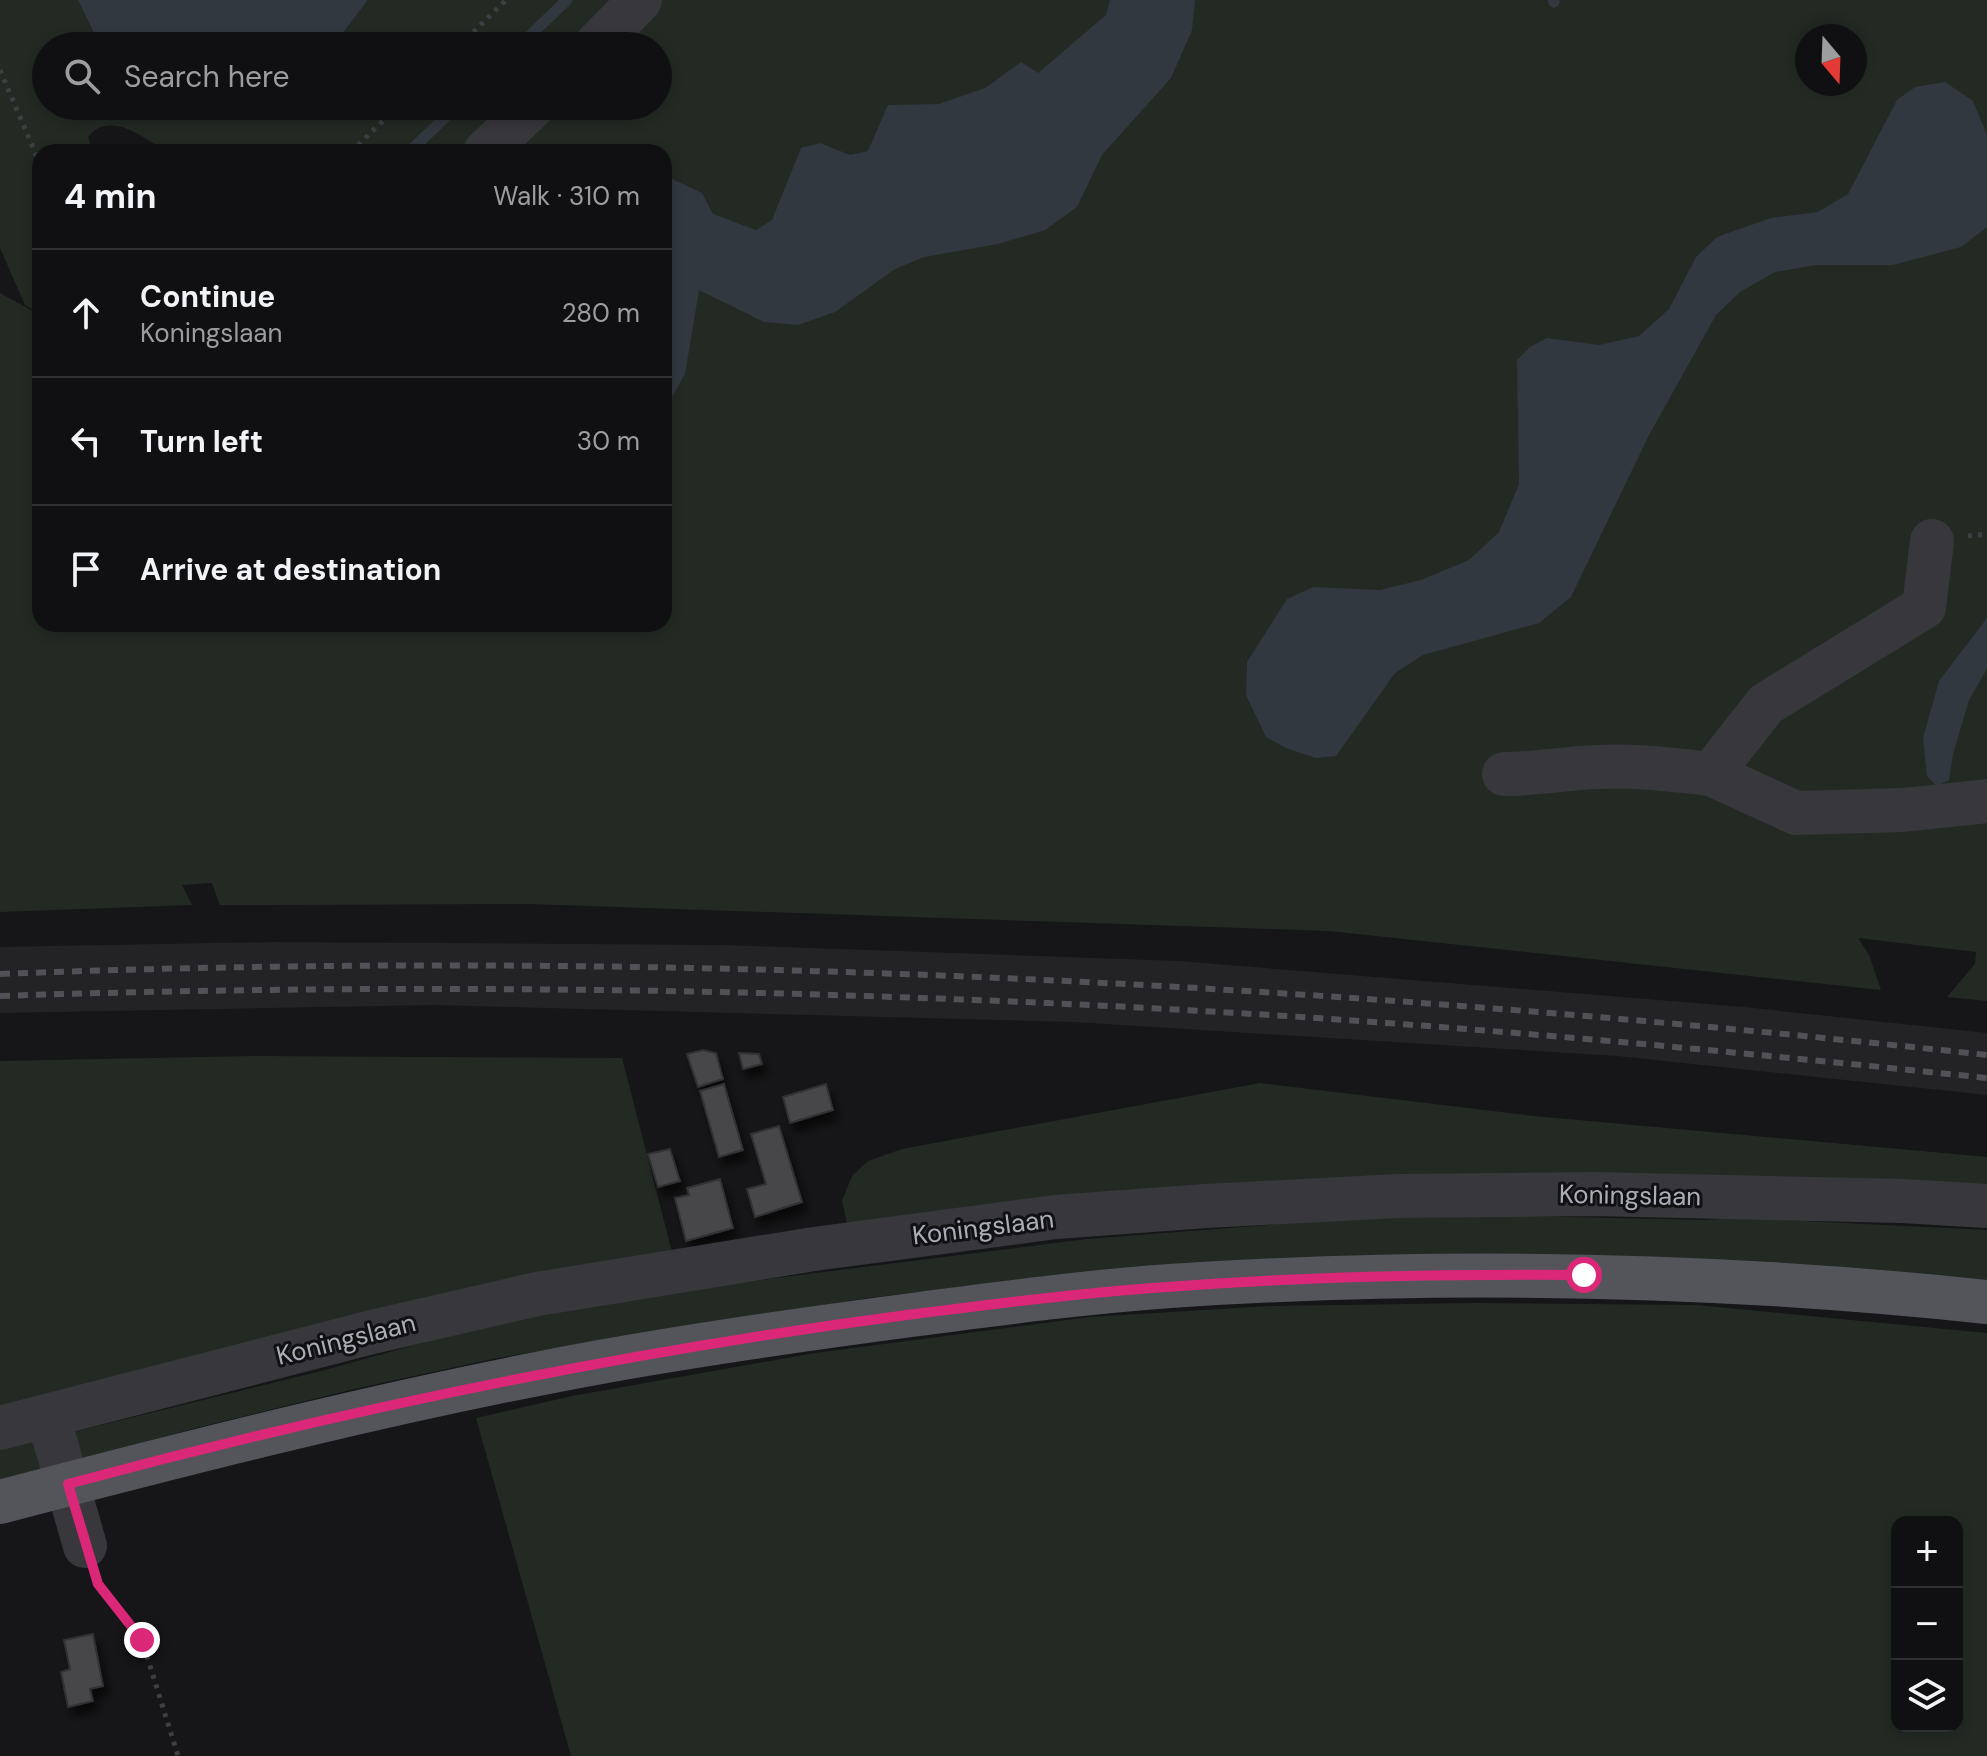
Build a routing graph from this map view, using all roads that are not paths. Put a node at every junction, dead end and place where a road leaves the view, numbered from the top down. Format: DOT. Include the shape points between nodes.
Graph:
graph roads {
  1 [pos="640,0"];
  2 [pos="609,32"];
  3 [pos="518,120"];
  4 [pos="493,144"];
  5 [pos="1932,541"];
  6 [pos="1504,774"];
  7 [pos="1711,774"];
  8 [pos="1987,801"];
  9 [pos="1987,1206"];
  10 [pos="1987,1302"];
  11 [pos="48,1416"];
  12 [pos="0,1428"];
  13 [pos="68,1484"];
  14 [pos="0,1502"];
  15 [pos="85,1546"];
  1 -- 2 [label="street"];
  3 -- 4 [label="street"];
  5 -- 7 [label="street" via="1924,607 1766,704"];
  6 -- 7 [label="street" via="1640,766"];
  7 -- 8 [label="street" via="1796,813"];
  9 -- 11 [label="street, Koningslaan" via="1594,1194 1398,1196 1056,1217 537,1294"];
  10 -- 13 [label="main road" via="1743,1281 1584,1275 1356,1277 1167,1287 791,1330 597,1363 263,1435"];
  11 -- 12 [label="street, Koningslaan"];
  11 -- 13 [label="street"];
  13 -- 14 [label="main road"];
  13 -- 15 [label="street"];
}
